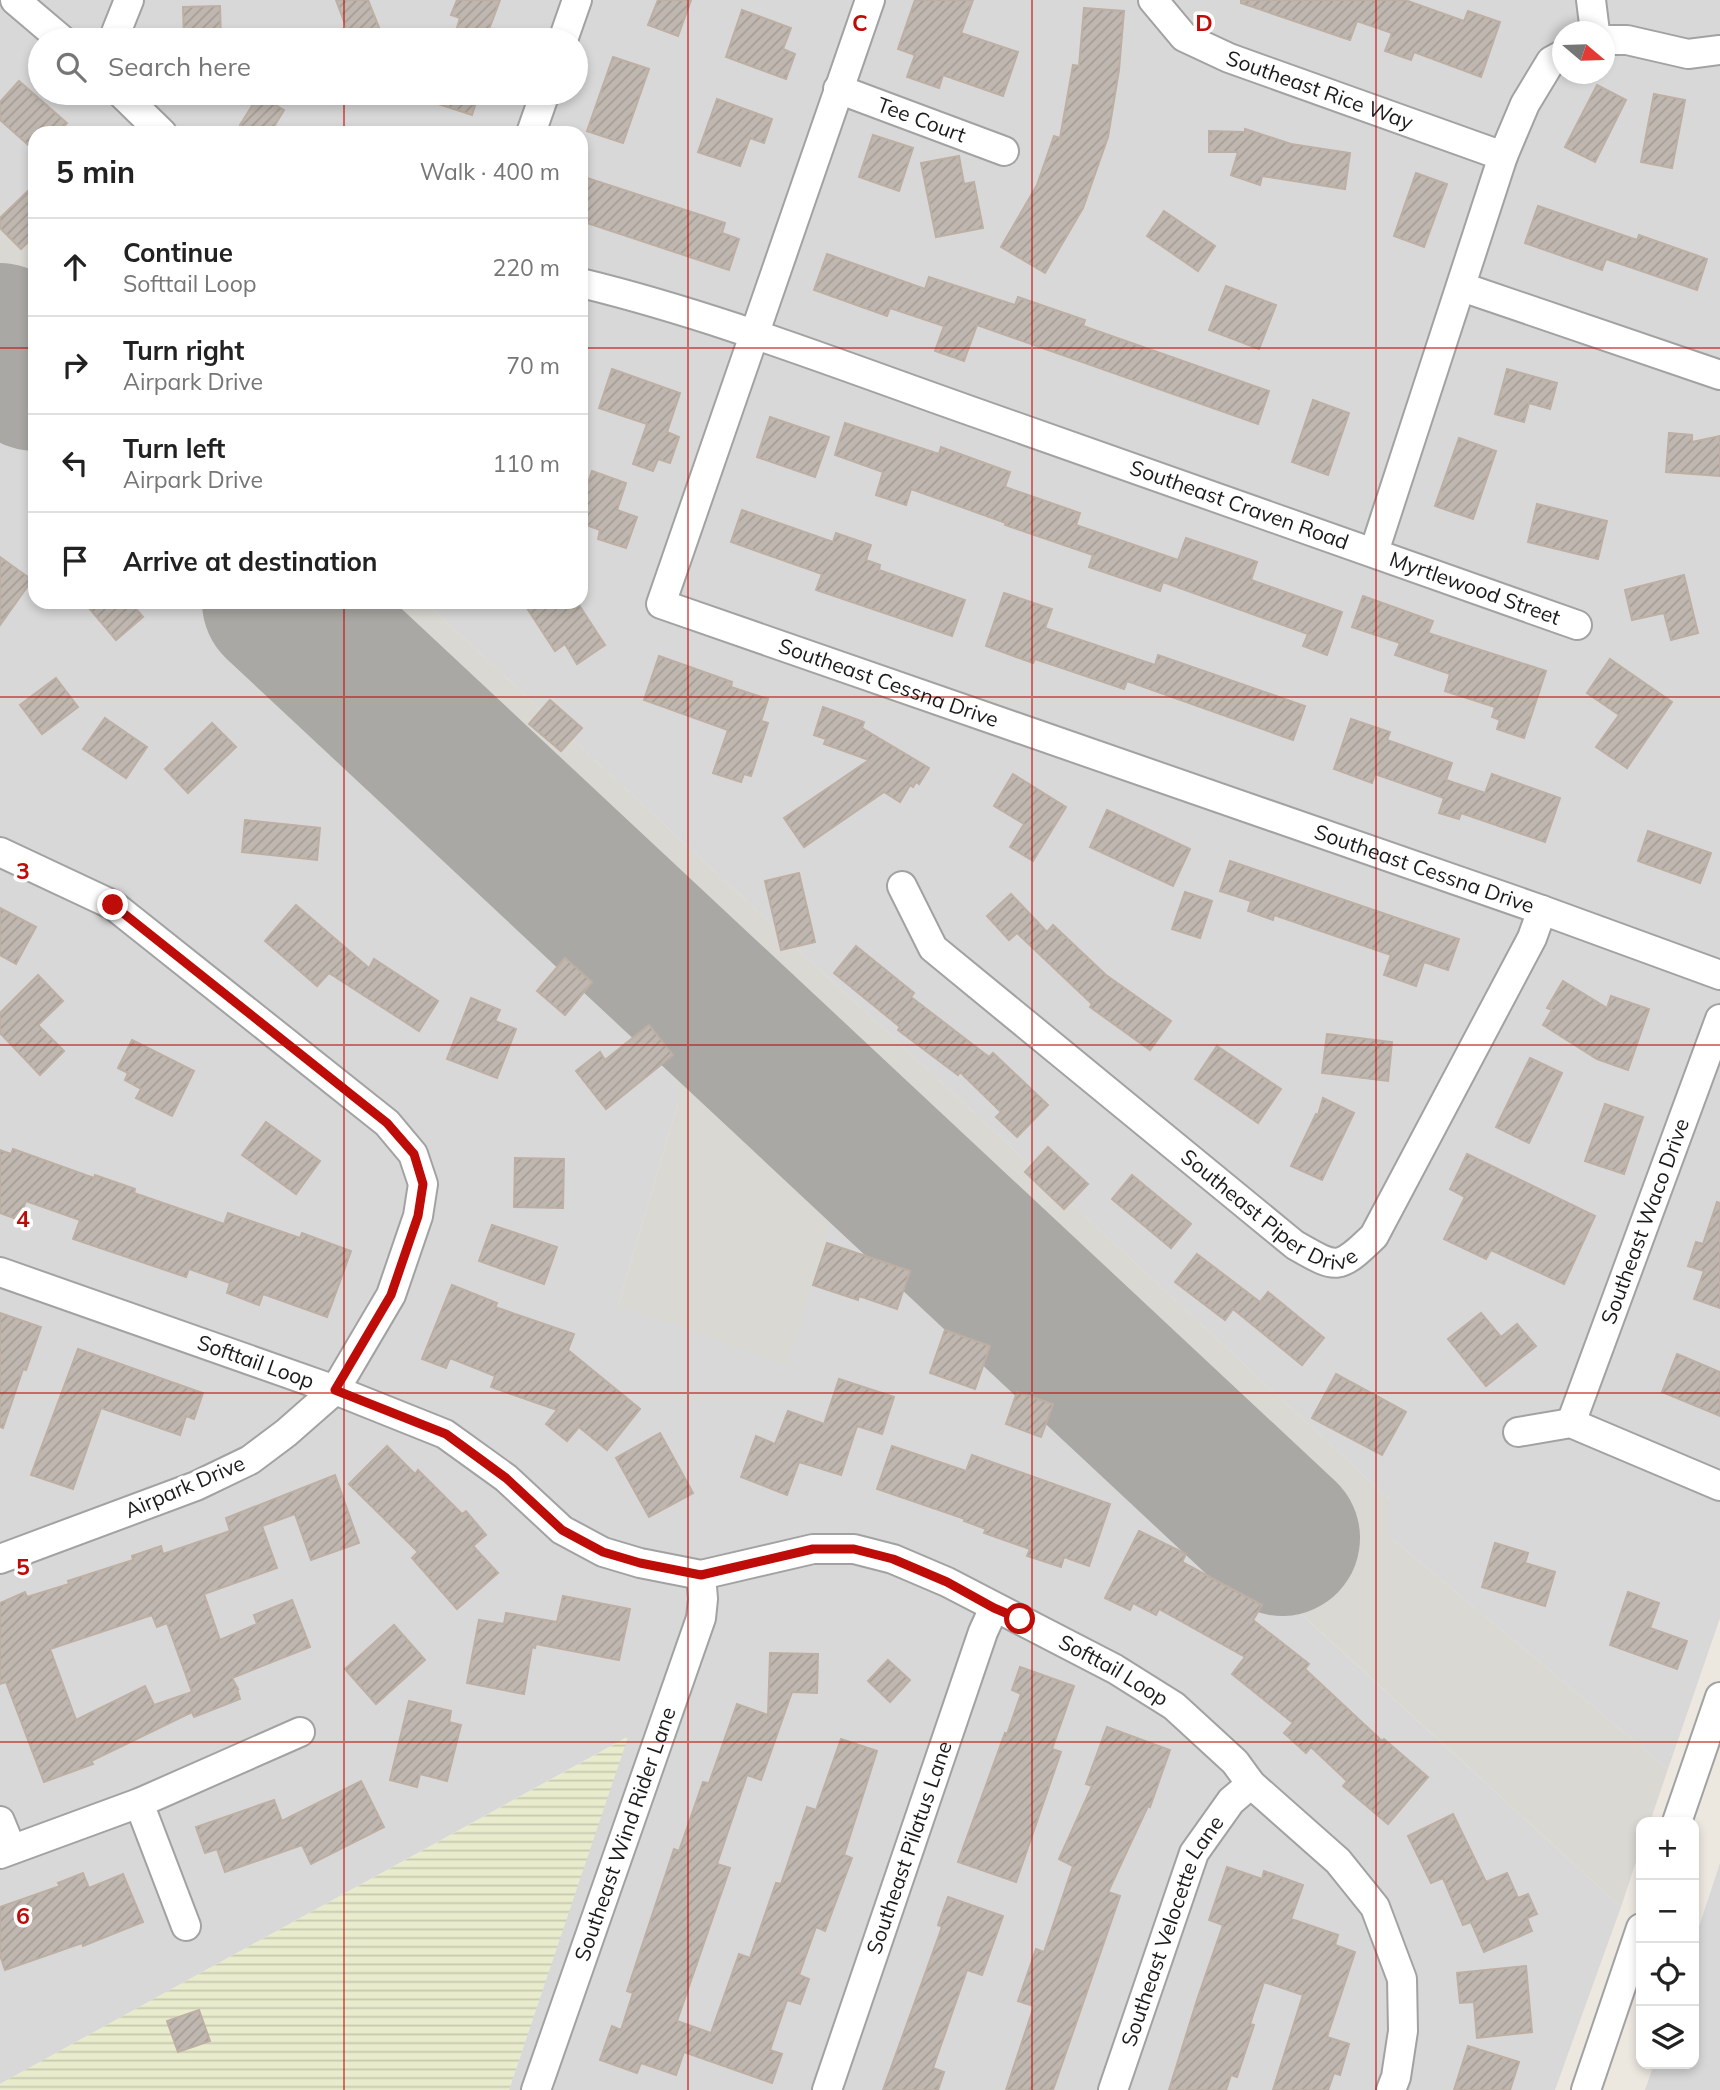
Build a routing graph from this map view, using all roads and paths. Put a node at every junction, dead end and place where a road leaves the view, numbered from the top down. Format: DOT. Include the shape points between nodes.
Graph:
graph roads {
  1 [pos="15,0"];
  2 [pos="129,0"];
  3 [pos="577,0"];
  4 [pos="870,0"];
  5 [pos="1153,0"];
  6 [pos="1591,0"];
  7 [pos="1594,21"];
  8 [pos="48,28"];
  9 [pos="118,28"];
  10 [pos="567,28"];
  11 [pos="1615,40"];
  12 [pos="1720,50"];
  13 [pos="1552,60"];
  14 [pos="838,89"];
  15 [pos="133,105"];
  16 [pos="541,105"];
  17 [pos="155,126"];
  18 [pos="533,126"];
  19 [pos="1004,151"];
  20 [pos="1503,156"];
  21 [pos="588,285"];
  22 [pos="1462,287"];
  23 [pos="753,335"];
  24 [pos="1720,375"];
  25 [pos="1374,552"];
  26 [pos="1577,625"];
  27 [pos="0,852"];
  28 [pos="902,886"];
  29 [pos="1542,910"];
  30 [pos="1720,975"];
  31 [pos="1720,1019"];
  32 [pos="0,1272"];
  33 [pos="335,1390"];
  34 [pos="1571,1423"];
  35 [pos="1518,1432"];
  36 [pos="1720,1486"];
  37 [pos="0,1559"];
  38 [pos="701,1575"];
  39 [pos="994,1608"];
  40 [pos="1720,1697"];
  41 [pos="300,1732"];
  42 [pos="1251,1784"];
  43 [pos="139,1803"];
  44 [pos="1679,1817"];
  45 [pos="0,1821"];
  46 [pos="5,1851"];
  47 [pos="186,1926"];
  48 [pos="1636,1943"];
  49 [pos="536,2090"];
  50 [pos="827,2090"];
  51 [pos="1113,2090"];
  52 [pos="1391,2090"];
  53 [pos="1586,2090"];
  1 -- 8 [label="street"];
  2 -- 9 [label="street"];
  3 -- 10 [label="street"];
  4 -- 14 [label="street, Southeast Cessna Drive"];
  5 -- 20 [label="street, Southeast Rice Way" via="1184,37 1229,58"];
  6 -- 7 [label="street"];
  11 -- 12 [label="street" via="1688,54"];
  13 -- 20 [label="street, Southeast Craven Road" via="1525,104"];
  14 -- 19 [label="street, Tee Court"];
  14 -- 23 [label="street, Southeast Cessna Drive"];
  15 -- 17 [label="street"];
  16 -- 18 [label="street"];
  20 -- 22 [label="street, Southeast Craven Road"];
  21 -- 23 [label="street, Southeast Craven Road"];
  22 -- 24 [label="street"];
  22 -- 25 [label="street, Southeast Craven Road"];
  23 -- 25 [label="street, Southeast Craven Road"];
  23 -- 29 [label="street, Southeast Cessna Drive" via="661,604"];
  25 -- 26 [label="street, Myrtlewood Street"];
  27 -- 33 [label="street, Airpark Drive" via="113,905 387,1123 414,1154 423,1184 414,1229 391,1295"];
  28 -- 29 [label="street, Southeast Piper Drive" via="933,948 1295,1245 1327,1264 1349,1260 1374,1236"];
  29 -- 30 [label="street, Southeast Cessna Drive"];
  31 -- 34 [label="street, Southeast Waco Drive"];
  32 -- 33 [label="street, Softtail Loop"];
  33 -- 37 [label="street, Airpark Drive" via="250,1460 197,1486"];
  33 -- 38 [label="street, Softtail Loop" via="446,1434 506,1478 562,1530 603,1552"];
  34 -- 35 [label="street"];
  34 -- 36 [label="street"];
  38 -- 39 [label="street, Softtail Loop" via="813,1549 854,1549 936,1577"];
  38 -- 49 [label="street, Southeast Wind Rider Lane" via="701,1618"];
  39 -- 42 [label="street, Softtail Loop" via="1115,1669 1174,1706 1235,1762"];
  39 -- 50 [label="street, Southeast Pilatus Lane"];
  40 -- 44 [label="street"];
  41 -- 43 [label="street"];
  42 -- 51 [label="street, Southeast Velocette Lane" via="1231,1801 1194,1853"];
  42 -- 52 [label="street, Softtail Loop" via="1338,1861 1376,1907 1402,1979 1403,2031"];
  43 -- 46 [label="street"];
  43 -- 47 [label="street"];
  45 -- 46 [label="street"];
  48 -- 53 [label="street"];
}
